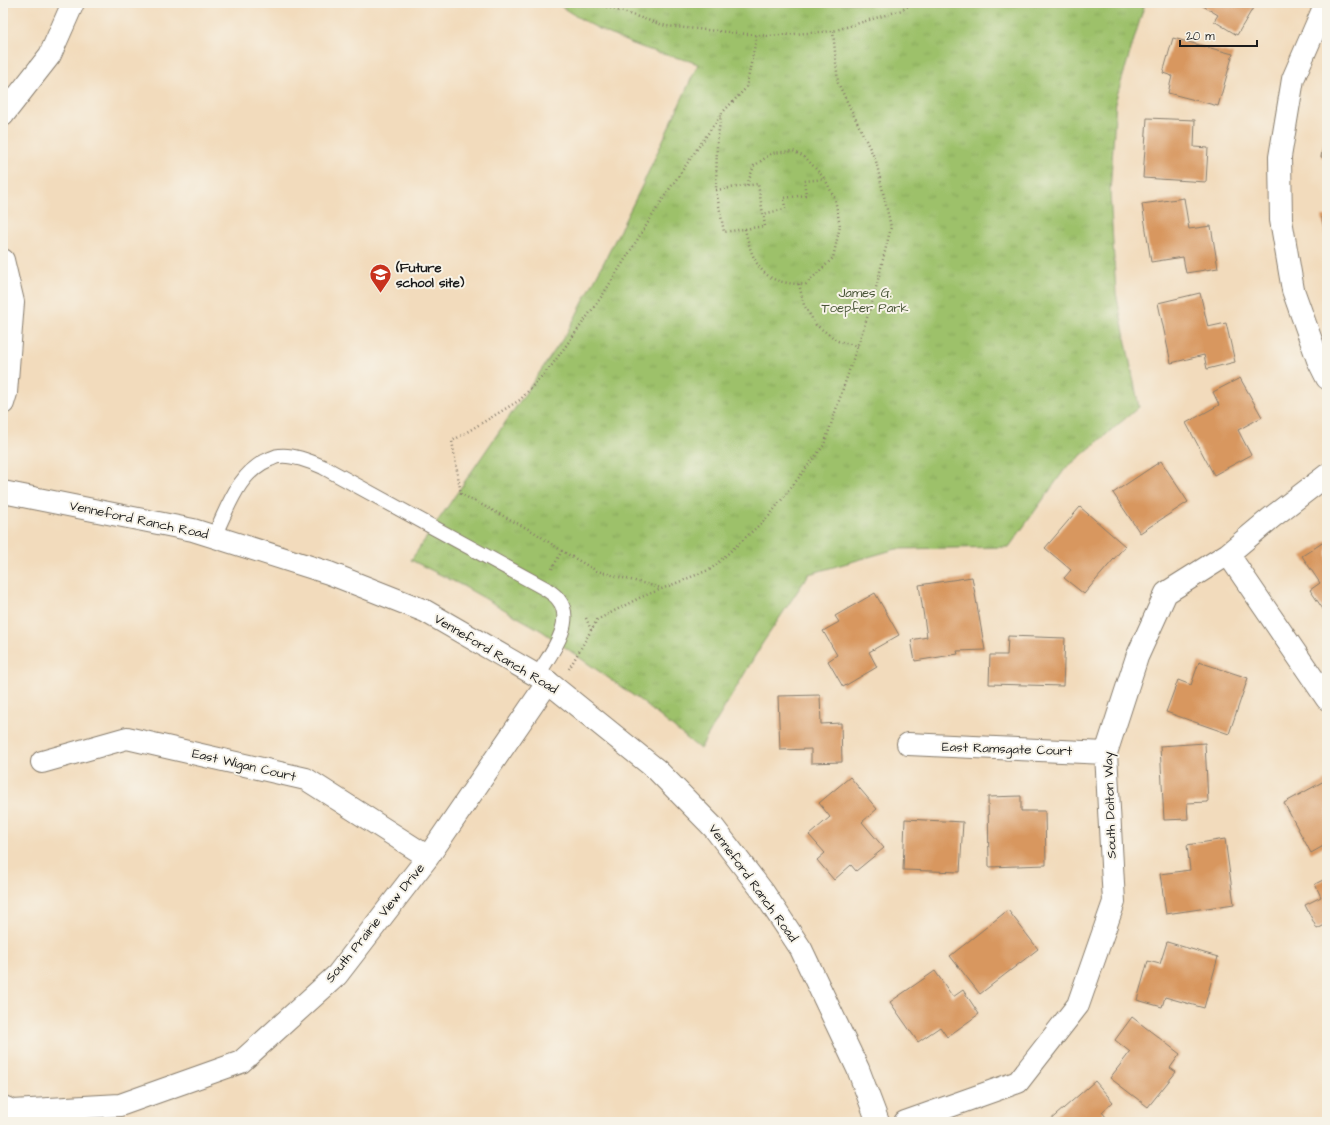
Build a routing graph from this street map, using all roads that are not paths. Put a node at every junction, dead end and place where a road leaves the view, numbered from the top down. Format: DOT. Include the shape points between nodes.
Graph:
graph roads {
  1 [pos="73,3"];
  2 [pos="1326,3"];
  3 [pos="3,115"];
  4 [pos="3,260"];
  5 [pos="1327,378"];
  6 [pos="3,403"];
  7 [pos="1327,476"];
  8 [pos="3,492"];
  9 [pos="214,536"];
  10 [pos="1228,554"];
  11 [pos="548,683"];
  12 [pos="1327,699"];
  13 [pos="908,744"];
  14 [pos="1106,753"];
  15 [pos="42,762"];
  16 [pos="428,857"];
  17 [pos="3,1107"];
  18 [pos="878,1122"];
  19 [pos="905,1122"];
  1 -- 3 [label="street" via="50,55"];
  2 -- 5 [label="street" via="1293,79 1280,156 1281,220 1293,290"];
  4 -- 6 [label="street" via="13,302 6,393"];
  7 -- 10 [label="street, South Dolton Way"];
  8 -- 9 [label="street, Venneford Ranch Road"];
  9 -- 11 [label="street, Venneford Ranch Road" via="328,572 425,611"];
  9 -- 11 [label="lane" via="239,484 261,463 279,456 304,459 323,467 546,589 558,599 563,608 565,624"];
  10 -- 12 [label="street"];
  10 -- 14 [label="street, South Dolton Way" via="1166,593 1137,657"];
  11 -- 16 [label="street, South Prairie View Drive"];
  11 -- 18 [label="street, Venneford Ranch Road" via="656,770 714,828 764,894 801,949 858,1069"];
  13 -- 14 [label="street, East Ramsgate Court"];
  14 -- 19 [label="street, South Dolton Way" via="1114,902 1078,1005 1018,1082"];
  15 -- 16 [label="street, East Wigan Court" via="127,738 306,779"];
  16 -- 17 [label="street, South Prairie View Drive" via="337,975 241,1062 120,1105 13,1110"];
}
